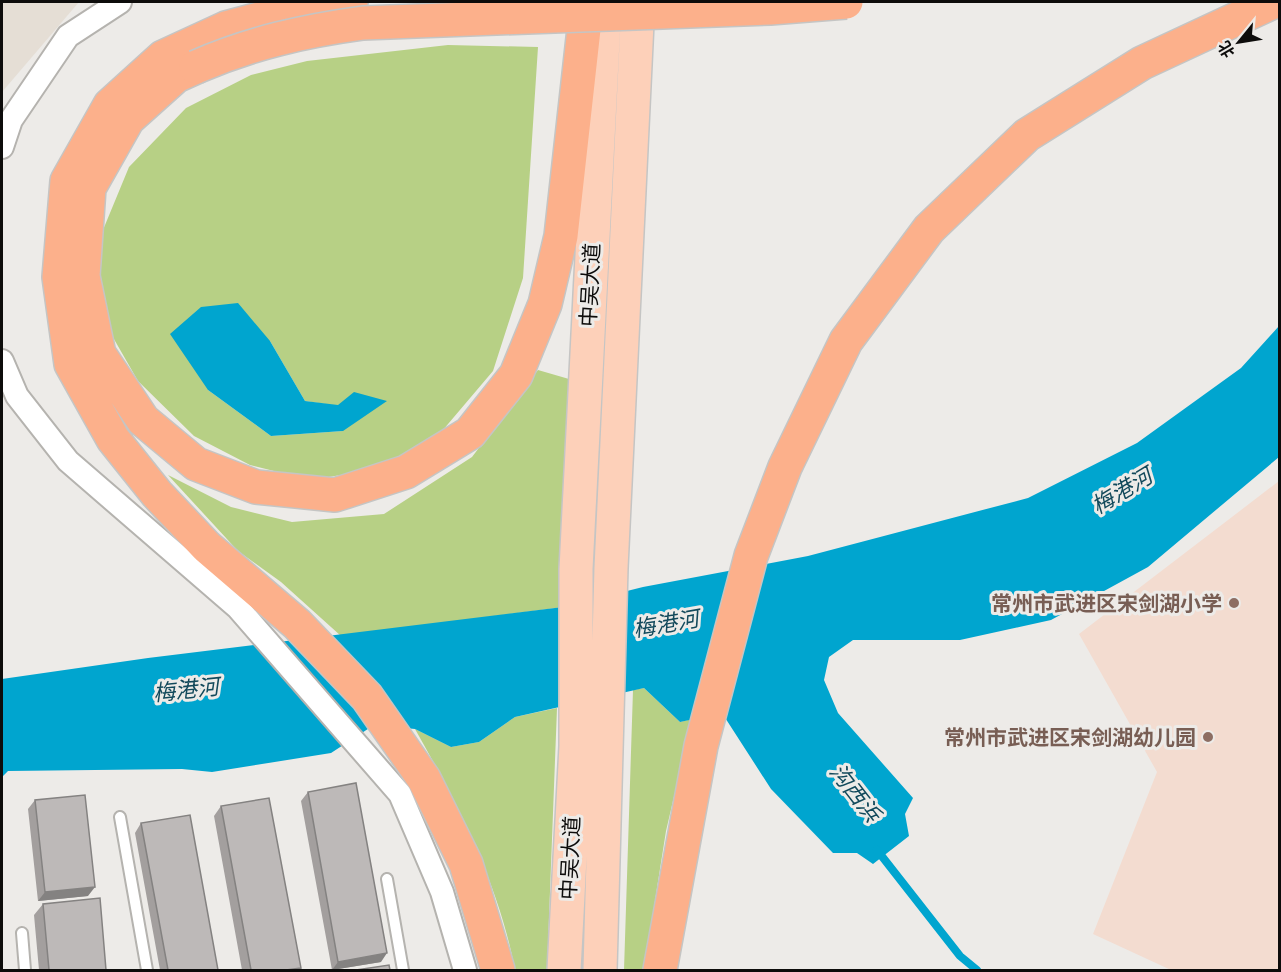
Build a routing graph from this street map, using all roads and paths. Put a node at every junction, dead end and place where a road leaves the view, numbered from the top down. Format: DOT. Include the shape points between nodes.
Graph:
graph roads {
  1 [pos="120,2"];
  2 [pos="351,2"];
  3 [pos="587,2"];
  4 [pos="605,2"];
  5 [pos="638,2"];
  6 [pos="846,2"];
  7 [pos="1273,2"];
  8 [pos="190,57"];
  9 [pos="2,147"];
  10 [pos="2,361"];
  11 [pos="198,556"];
  12 [pos="591,747"];
  13 [pos="412,787"];
  14 [pos="120,817"];
  15 [pos="387,879"];
  16 [pos="22,933"];
  17 [pos="25,970"];
  18 [pos="147,970"];
  19 [pos="404,970"];
  20 [pos="465,970"];
  21 [pos="498,970"];
  22 [pos="564,970"];
  23 [pos="600,970"];
  24 [pos="660,970"];
  1 -- 9 [label="street" via="68,36 11,120"];
  2 -- 8 [label="highway" via="293,10 237,25"];
  3 -- 8 [label="highway" via="561,236 545,304 516,375 470,433 406,472 335,495 256,487 196,464 143,420 99,354 82,276 90,188 128,119 176,76"];
  4 -- 12 [label="main road, 中吴大道" via="576,569"];
  5 -- 12 [label="main road, 中吴大道" via="611,568"];
  6 -- 8 [label="highway, bridge" via="363,23 297,32 235,50"];
  7 -- 24 [label="highway" via="1143,63 1028,135 929,229 846,341 785,467 751,556 701,746"];
  8 -- 11 [label="highway" via="163,57 110,105 67,182 59,277 71,364 112,439 157,494"];
  10 -- 11 [label="street" via="17,396 68,461"];
  11 -- 13 [label="highway" via="297,624 367,698"];
  12 -- 22 [label="main road, 中吴大道"];
  12 -- 23 [label="main road, 中吴大道"];
  13 -- 20 [label="street"];
  13 -- 21 [label="highway" via="465,864"];
  14 -- 18 [label="lane"];
  15 -- 19 [label="lane"];
  16 -- 17 [label="lane"];
}
